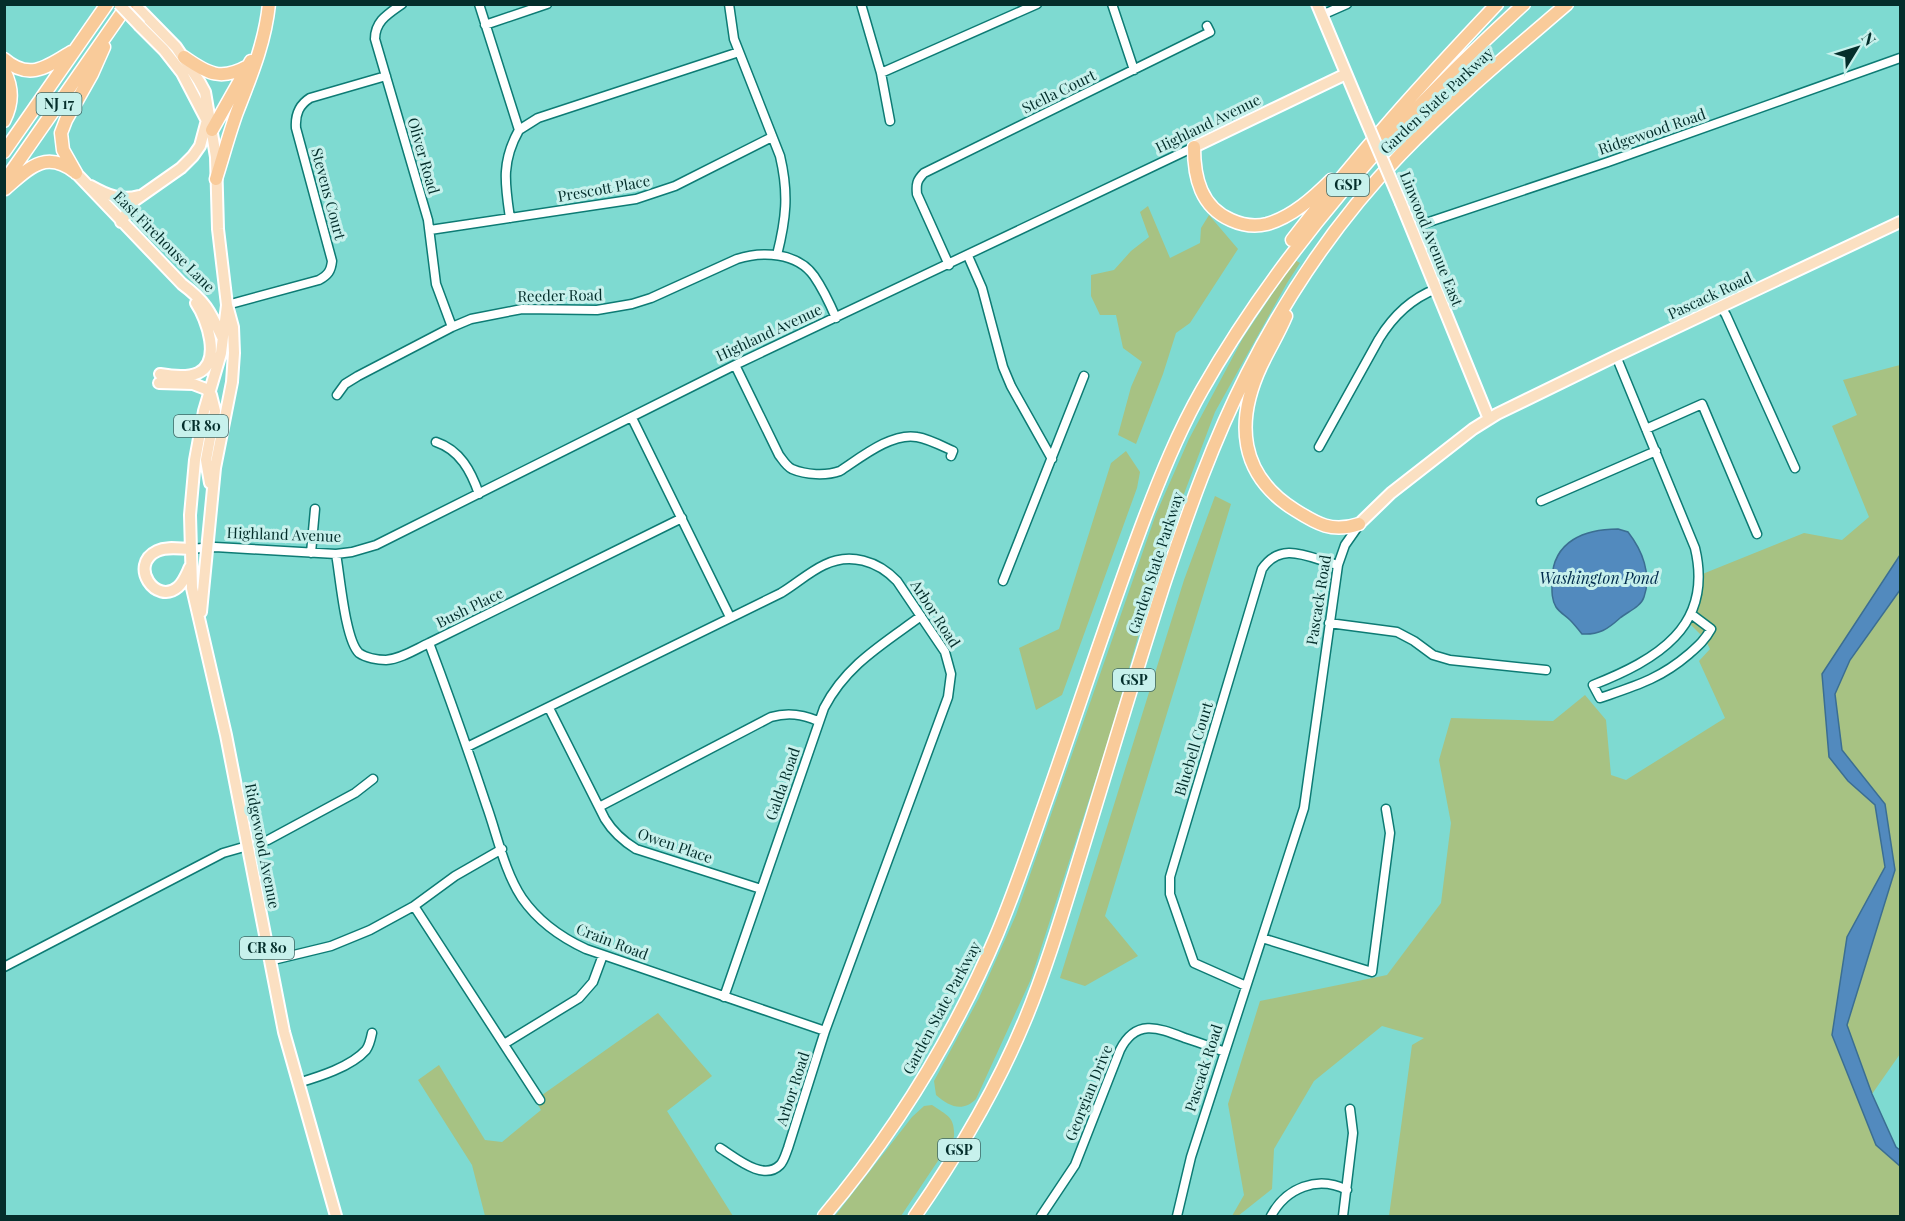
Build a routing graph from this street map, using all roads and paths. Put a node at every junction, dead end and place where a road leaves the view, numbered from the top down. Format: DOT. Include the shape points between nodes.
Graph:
graph roads {
  1 [pos="106,4"];
  2 [pos="119,4"];
  3 [pos="128,4"];
  4 [pos="134,4"];
  5 [pos="269,4"];
  6 [pos="402,4"];
  7 [pos="479,4"];
  8 [pos="547,4"];
  9 [pos="729,4"];
  10 [pos="861,4"];
  11 [pos="1037,4"];
  12 [pos="1112,4"];
  13 [pos="1347,4"];
  14 [pos="1497,4"];
  15 [pos="1524,4"];
  16 [pos="1568,4"];
  17 [pos="1319,10"];
  18 [pos="144,22"];
  19 [pos="485,25"];
  20 [pos="1207,26"];
  21 [pos="112,27"];
  22 [pos="262,45"];
  23 [pos="76,48"];
  24 [pos="739,52"];
  25 [pos="184,57"];
  26 [pos="1900,58"];
  27 [pos="4,59"];
  28 [pos="249,66"];
  29 [pos="4,70"];
  30 [pos="1134,70"];
  31 [pos="881,73"];
  32 [pos="1347,74"];
  33 [pos="386,76"];
  34 [pos="1423,83"];
  35 [pos="4,121"];
  36 [pos="890,121"];
  37 [pos="209,125"];
  38 [pos="519,130"];
  39 [pos="772,137"];
  40 [pos="1194,147"];
  41 [pos="4,152"];
  42 [pos="80,177"];
  43 [pos="216,179"];
  44 [pos="4,182"];
  45 [pos="4,190"];
  46 [pos="144,193"];
  47 [pos="510,218"];
  48 [pos="121,222"];
  49 [pos="1900,222"];
  50 [pos="1411,228"];
  51 [pos="430,230"];
  52 [pos="777,255"];
  53 [pos="968,256"];
  54 [pos="949,265"];
  55 [pos="1306,273"];
  56 [pos="182,284"];
  57 [pos="1436,289"];
  58 [pos="227,305"];
  59 [pos="1721,308"];
  60 [pos="836,318"];
  61 [pos="452,327"];
  62 [pos="222,338"];
  63 [pos="1616,356"];
  64 [pos="735,365"];
  65 [pos="1084,376"];
  66 [pos="1202,390"];
  67 [pos="210,392"];
  68 [pos="337,395"];
  69 [pos="632,418"];
  70 [pos="1489,419"];
  71 [pos="1646,429"];
  72 [pos="436,442"];
  73 [pos="1319,447"];
  74 [pos="1656,451"];
  75 [pos="951,456"];
  76 [pos="1052,459"];
  77 [pos="1795,468"];
  78 [pos="212,493"];
  79 [pos="479,494"];
  80 [pos="1541,501"];
  81 [pos="315,509"];
  82 [pos="682,518"];
  83 [pos="1359,524"];
  84 [pos="1757,534"];
  85 [pos="207,548"];
  86 [pos="190,549"];
  87 [pos="311,553"];
  88 [pos="336,554"];
  89 [pos="1338,565"];
  90 [pos="191,566"];
  91 [pos="1003,581"];
  92 [pos="1691,614"];
  93 [pos="921,616"];
  94 [pos="730,617"];
  95 [pos="201,619"];
  96 [pos="1329,623"];
  97 [pos="429,643"];
  98 [pos="1546,670"];
  99 [pos="549,708"];
  100 [pos="818,721"];
  101 [pos="467,747"];
  102 [pos="373,779"];
  103 [pos="599,807"];
  104 [pos="1386,809"];
  105 [pos="247,847"];
  106 [pos="502,849"];
  107 [pos="761,889"];
  108 [pos="414,906"];
  109 [pos="1262,938"];
  110 [pos="603,955"];
  111 [pos="269,961"];
  112 [pos="4,967"];
  113 [pos="1246,986"];
  114 [pos="724,996"];
  115 [pos="825,1031"];
  116 [pos="372,1033"];
  117 [pos="504,1044"];
  118 [pos="1225,1052"];
  119 [pos="298,1083"];
  120 [pos="540,1100"];
  121 [pos="1350,1109"];
  122 [pos="720,1148"];
  123 [pos="1347,1190"];
  124 [pos="336,1216"];
  125 [pos="823,1216"];
  126 [pos="916,1216"];
  127 [pos="1041,1216"];
  128 [pos="1177,1216"];
  129 [pos="1271,1216"];
  130 [pos="1344,1216"];
  1 -- 23 [label="highway, NJ 17"];
  2 -- 18 [label="main road, Ridgewood Avenue / CR 80, bridge"];
  3 -- 21 [label="highway, NJ 17"];
  4 -- 18 [label="main road, Ridgewood Avenue / CR 80"];
  5 -- 22 [label="highway"];
  6 -- 33 [label="street, Oliver Road" via="381,20 375,33"];
  7 -- 19 [label="street"];
  8 -- 19 [label="street"];
  9 -- 24 [label="street"];
  10 -- 31 [label="street"];
  11 -- 31 [label="street"];
  12 -- 30 [label="street"];
  13 -- 17 [label="street"];
  14 -- 34 [label="highway, Garden State Parkway / GSP"];
  15 -- 66 [label="highway, Garden State Parkway / GSP" via="1425,100 1327,210 1274,278"];
  16 -- 55 [label="highway, Garden State Parkway / GSP" via="1474,84 1397,158"];
  17 -- 32 [label="main road, Linwood Avenue East"];
  18 -- 25 [label="main road, Ridgewood Avenue / CR 80"];
  18 -- 37 [label="main road, Ridgewood Avenue / CR 80" via="190,85"];
  19 -- 38 [label="street"];
  20 -- 30 [label="street, Stella Court" via="1210,32"];
  21 -- 42 [label="highway" via="97,66 61,133 63,150"];
  21 -- 44 [label="highway, NJ 17"];
  22 -- 28 [label="highway"];
  22 -- 43 [label="highway"];
  23 -- 27 [label="highway" via="38,70 19,69"];
  23 -- 41 [label="highway, NJ 17"];
  24 -- 38 [label="street" via="538,118"];
  24 -- 39 [label="street"];
  25 -- 28 [label="highway" via="216,75 228,75"];
  25 -- 37 [label="main road, Ridgewood Avenue / CR 80" via="205,92"];
  26 -- 50 [label="street, Ridgewood Road"];
  28 -- 37 [label="highway"];
  29 -- 35 [label="highway" via="12,96"];
  30 -- 54 [label="street, Stella Court" via="924,173 917,182 917,194"];
  31 -- 36 [label="street"];
  32 -- 40 [label="main road, Highland Avenue"];
  32 -- 50 [label="main road, Linwood Avenue East, bridge"];
  33 -- 51 [label="street, Oliver Road"];
  33 -- 58 [label="street, Stevens Court" via="310,98 296,114 296,128 332,261 331,270 319,280"];
  34 -- 40 [label="highway" via="1323,188 1292,212 1267,224 1236,222 1210,205 1196,176"];
  34 -- 66 [label="highway, Garden State Parkway / GSP" via="1285,250 1215,357"];
  37 -- 43 [label="main road, Ridgewood Avenue / CR 80"];
  37 -- 46 [label="main road" via="193,156"];
  38 -- 47 [label="street" via="510,145 505,168"];
  39 -- 47 [label="street, Prescott Place" via="654,194"];
  39 -- 52 [label="street" via="787,192"];
  40 -- 53 [label="street, Highland Avenue"];
  42 -- 45 [label="highway" via="58,163 42,163"];
  42 -- 46 [label="main road" via="120,198"];
  42 -- 48 [label="main road, East Firehouse Lane"];
  43 -- 58 [label="main road, Ridgewood Avenue / CR 80"];
  46 -- 48 [label="main road"];
  47 -- 51 [label="street, Prescott Place"];
  48 -- 56 [label="main road, East Firehouse Lane"];
  49 -- 59 [label="main road, Pascack Road"];
  50 -- 57 [label="main road, Linwood Avenue East"];
  51 -- 61 [label="street, Oliver Road" via="436,284"];
  52 -- 60 [label="street, Reeder Road" via="794,261 813,275"];
  52 -- 61 [label="street, Reeder Road" via="736,259 651,298 613,308 522,309 478,317"];
  53 -- 54 [label="street, Highland Avenue"];
  53 -- 76 [label="street" via="982,288 1003,367"];
  54 -- 60 [label="street, Highland Avenue"];
  55 -- 83 [label="highway" via="1256,379 1247,411 1245,440 1261,479 1284,503 1326,526"];
  55 -- 126 [label="highway, Garden State Parkway / GSP" via="1248,372 1200,480 1154,614 1056,937 1025,1019 973,1125"];
  56 -- 62 [label="main road, East Firehouse Lane" via="204,303"];
  56 -- 67 [label="main road" via="207,324 208,360 202,371 159,378 193,384"];
  57 -- 70 [label="main road, Linwood Avenue East"];
  57 -- 73 [label="street" via="1411,302 1390,322"];
  58 -- 62 [label="main road, Ridgewood Avenue / CR 80"];
  58 -- 78 [label="main road, Ridgewood Avenue / CR 80" via="233,327 234,367"];
  59 -- 63 [label="main road, Pascack Road"];
  59 -- 77 [label="street"];
  60 -- 64 [label="street, Highland Avenue"];
  61 -- 68 [label="street, Reeder Road" via="357,376"];
  62 -- 67 [label="main road, Ridgewood Avenue / CR 80"];
  63 -- 70 [label="main road, Pascack Road"];
  63 -- 71 [label="street"];
  64 -- 69 [label="street, Highland Avenue"];
  64 -- 75 [label="street" via="779,455 792,469 832,474 891,440 910,436 953,451"];
  65 -- 76 [label="street"];
  66 -- 125 [label="highway, Garden State Parkway / GSP" via="1143,522 989,952 916,1090"];
  67 -- 78 [label="main road" via="215,411 206,460"];
  67 -- 86 [label="main road, Ridgewood Avenue / CR 80" via="195,460"];
  69 -- 79 [label="street, Highland Avenue"];
  69 -- 82 [label="street"];
  70 -- 83 [label="main road, Pascack Road" via="1391,493"];
  71 -- 74 [label="street"];
  71 -- 84 [label="street" via="1702,404"];
  72 -- 79 [label="street" via="460,457"];
  74 -- 80 [label="street"];
  74 -- 92 [label="street" via="1699,562 1699,587"];
  76 -- 91 [label="street"];
  78 -- 85 [label="main road, Ridgewood Avenue / CR 80"];
  79 -- 88 [label="street, Highland Avenue" via="375,545"];
  81 -- 87 [label="street"];
  82 -- 94 [label="street"];
  82 -- 97 [label="street, Bush Place"];
  83 -- 89 [label="street, Pascack Road" via="1345,544"];
  85 -- 86 [label="street, Highland Avenue"];
  85 -- 87 [label="street, Highland Avenue"];
  85 -- 95 [label="main road, Ridgewood Avenue / CR 80"];
  86 -- 90 [label="main road, Ridgewood Avenue / CR 80"];
  86 -- 90 [label="main road" via="158,551 147,561 145,573 153,587 168,591 180,585"];
  87 -- 88 [label="street, Highland Avenue"];
  88 -- 97 [label="street, Bush Place" via="348,626 359,652 375,659 394,659"];
  89 -- 96 [label="street, Pascack Road"];
  89 -- 113 [label="street, Bluebell Court" via="1304,554 1286,553 1272,558 1262,569 1170,877 1170,894 1194,963"];
  90 -- 95 [label="main road, Ridgewood Avenue / CR 80" via="192,588"];
  92 -- 92 [label="street" via="1711,629 1705,639 1672,669 1643,684 1600,698 1593,685 1650,658 1677,634"];
  93 -- 94 [label="street, Arbor Road" via="890,573 870,562 849,559 826,564 781,593"];
  93 -- 100 [label="street, Galda Road" via="853,667 830,695"];
  93 -- 115 [label="street, Arbor Road" via="949,663 948,697"];
  94 -- 99 [label="street, Arbor Road"];
  95 -- 105 [label="main road, Ridgewood Avenue / CR 80"];
  96 -- 98 [label="street" via="1397,632 1442,658"];
  96 -- 109 [label="street, Pascack Road" via="1304,808"];
  97 -- 101 [label="street, Crain Road"];
  99 -- 101 [label="street, Arbor Road"];
  99 -- 103 [label="street, Owen Place"];
  100 -- 103 [label="street" via="791,713 771,717"];
  100 -- 107 [label="street, Galda Road"];
  101 -- 106 [label="street, Crain Road"];
  102 -- 105 [label="street" via="356,794"];
  103 -- 107 [label="street, Owen Place" via="610,827 636,849"];
  104 -- 109 [label="street" via="1390,833 1372,972"];
  105 -- 111 [label="main road, Ridgewood Avenue / CR 80"];
  105 -- 112 [label="street" via="231,850"];
  106 -- 108 [label="street"];
  106 -- 110 [label="street, Crain Road" via="514,884 531,909 558,934"];
  107 -- 114 [label="street, Galda Road"];
  108 -- 111 [label="street" via="351,939"];
  108 -- 117 [label="street"];
  109 -- 113 [label="street, Pascack Road"];
  110 -- 114 [label="street, Crain Road"];
  110 -- 117 [label="street" via="587,991"];
  111 -- 119 [label="main road, Ridgewood Avenue / CR 80"];
  113 -- 118 [label="street, Pascack Road"];
  114 -- 115 [label="street, Crain Road"];
  115 -- 122 [label="street, Arbor Road" via="781,1164 771,1171 760,1171"];
  116 -- 119 [label="street" via="367,1049 350,1062"];
  117 -- 120 [label="street"];
  118 -- 127 [label="street, Georgian Drive" via="1159,1028 1143,1029 1129,1036 1075,1164"];
  118 -- 128 [label="street, Pascack Road" via="1191,1157"];
  119 -- 124 [label="main road, Ridgewood Avenue / CR 80"];
  121 -- 123 [label="street" via="1353,1133"];
  123 -- 129 [label="street" via="1322,1184 1303,1187 1285,1198"];
  123 -- 130 [label="street"];
}
